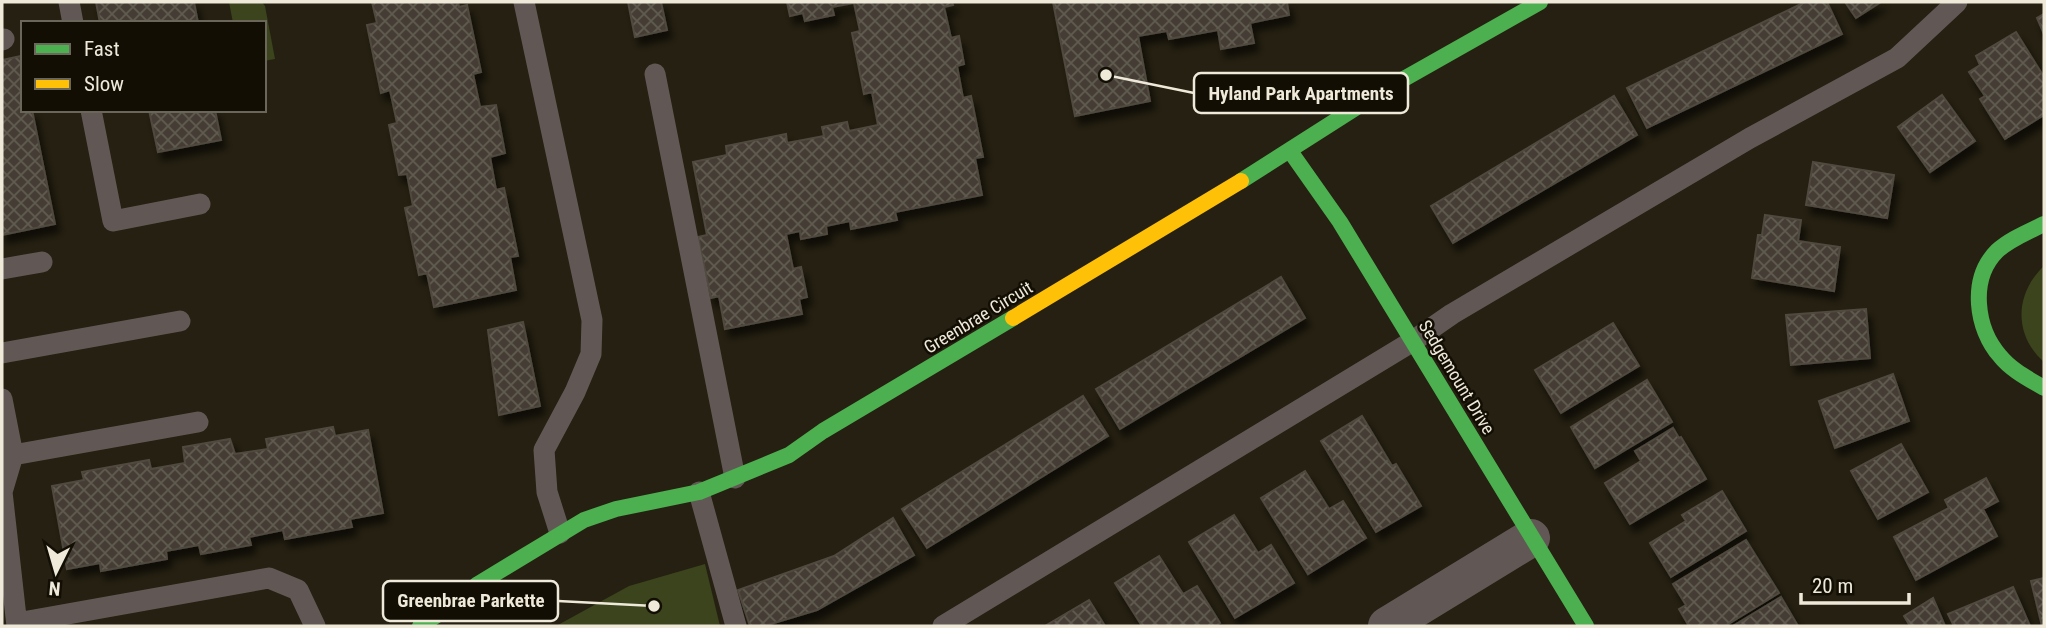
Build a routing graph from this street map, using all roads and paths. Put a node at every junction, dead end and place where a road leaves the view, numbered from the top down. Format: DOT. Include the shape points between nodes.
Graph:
graph roads {
  1 [pos="69,2"];
  2 [pos="524,2"];
  3 [pos="1540,2"];
  4 [pos="1957,2"];
  5 [pos="73,21"];
  6 [pos="655,74"];
  7 [pos="91,112"];
  8 [pos="1290,152"];
  9 [pos="200,204"];
  10 [pos="2044,224"];
  11 [pos="42,262"];
  12 [pos="2,269"];
  13 [pos="180,321"];
  14 [pos="1413,341"];
  15 [pos="2,353"];
  16 [pos="2044,388"];
  17 [pos="2,399"];
  18 [pos="198,422"];
  19 [pos="13,455"];
  20 [pos="735,478"];
  21 [pos="699,492"];
  22 [pos="560,533"];
  23 [pos="1531,538"];
  24 [pos="17,625"];
  25 [pos="315,626"];
  26 [pos="420,626"];
  27 [pos="736,626"];
  28 [pos="943,626"];
  29 [pos="1387,626"];
  30 [pos="1586,626"];
  1 -- 5 [label="lane"];
  2 -- 22 [label="lane" via="592,320 591,354 544,450 547,492"];
  3 -- 8 [label="street, Greenbrae Circuit" via="1379,93"];
  4 -- 14 [label="lane" via="1896,58 1750,138"];
  6 -- 20 [label="lane"];
  7 -- 9 [label="lane" via="113,221"];
  8 -- 14 [label="street, Sedgemount Drive" via="1340,222"];
  8 -- 20 [label="street, Greenbrae Circuit" via="789,455"];
  10 -- 16 [label="street" via="1995,253 1983,271 1979,308 1985,336 2000,357"];
  11 -- 12 [label="lane"];
  13 -- 15 [label="lane"];
  14 -- 23 [label="street, Sedgemount Drive"];
  14 -- 28 [label="lane"];
  17 -- 19 [label="lane"];
  18 -- 19 [label="lane"];
  19 -- 24 [label="lane" via="2,492"];
  20 -- 21 [label="street, Greenbrae Circuit"];
  21 -- 22 [label="street, Greenbrae Circuit" via="616,509"];
  21 -- 27 [label="lane"];
  22 -- 26 [label="street, Greenbrae Circuit"];
  23 -- 29 [label="street"];
  23 -- 30 [label="street, Sedgemount Drive"];
  24 -- 25 [label="lane" via="269,578 298,590"];
}
